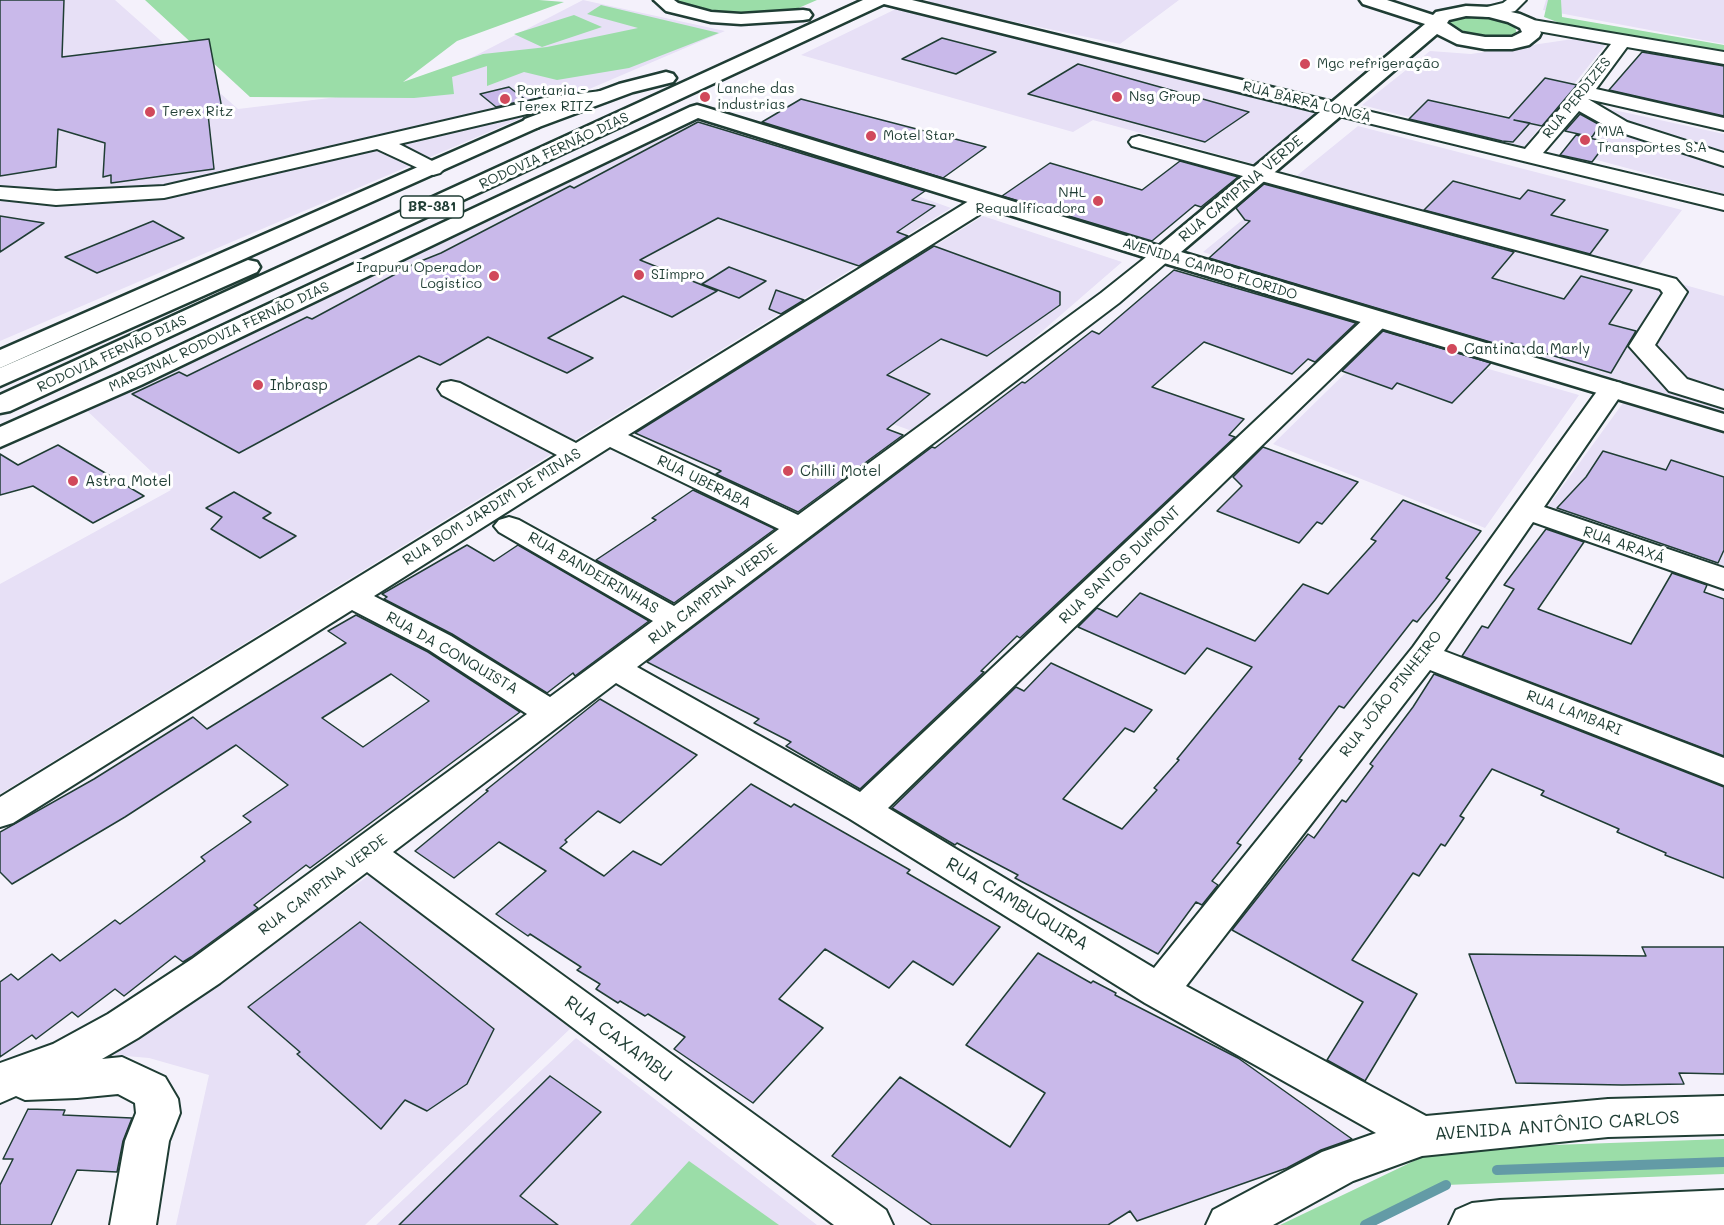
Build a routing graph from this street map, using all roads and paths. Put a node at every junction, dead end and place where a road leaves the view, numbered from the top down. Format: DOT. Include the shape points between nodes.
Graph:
graph roads {
  1 [pos="663,0"];
  2 [pos="837,0"];
  3 [pos="890,0"];
  4 [pos="1369,0"];
  5 [pos="1387,0"];
  6 [pos="1517,0"];
  7 [pos="1532,0"];
  8 [pos="871,3"];
  9 [pos="1455,12"];
  10 [pos="1489,12"];
  11 [pos="803,15"];
  12 [pos="1442,27"];
  13 [pos="1527,28"];
  14 [pos="1623,40"];
  15 [pos="1724,58"];
  16 [pos="666,78"];
  17 [pos="601,97"];
  18 [pos="1581,97"];
  19 [pos="1334,109"];
  20 [pos="698,111"];
  21 [pos="1724,124"];
  22 [pos="1139,142"];
  23 [pos="381,143"];
  24 [pos="1530,155"];
  25 [pos="1724,160"];
  26 [pos="433,169"];
  27 [pos="1259,175"];
  28 [pos="0,193"];
  29 [pos="985,201"];
  30 [pos="1724,203"];
  31 [pos="1163,255"];
  32 [pos="1377,320"];
  33 [pos="0,360"];
  34 [pos="0,378"];
  35 [pos="451,389"];
  36 [pos="1612,389"];
  37 [pos="1724,400"];
  38 [pos="0,405"];
  39 [pos="1724,423"];
  40 [pos="606,435"];
  41 [pos="0,438"];
  42 [pos="576,454"];
  43 [pos="1525,510"];
  44 [pos="509,526"];
  45 [pos="801,528"];
  46 [pos="1724,579"];
  47 [pos="350,596"];
  48 [pos="677,621"];
  49 [pos="1424,655"];
  50 [pos="614,668"];
  51 [pos="552,714"];
  52 [pos="1724,772"];
  53 [pos="863,810"];
  54 [pos="0,814"];
  55 [pos="367,852"];
  56 [pos="1159,991"];
  57 [pos="0,1083"];
  58 [pos="1724,1115"];
  59 [pos="1422,1136"];
  60 [pos="1724,1211"];
  61 [pos="1475,1224"];
  62 [pos="133,1225"];
  63 [pos="870,1225"];
  64 [pos="1229,1225"];
  1 -- 11 [label="main road, BR-381" via="672,7 711,17"];
  2 -- 11 [label="main road, RODOVIA FERNÃO DIAS / BR-381"];
  3 -- 19 [label="main road, RUA BARRA LONGA"];
  4 -- 12 [label="main road"];
  5 -- 9 [label="main road"];
  6 -- 10 [label="street" via="1509,7"];
  7 -- 13 [label="street"];
  8 -- 38 [label="main road, RODOVIA FERNÃO DIAS / BR-381"];
  9 -- 10 [label="main road"];
  9 -- 12 [label="main road, RUA CAMPINA VERDE" via="1442,16"];
  10 -- 13 [label="main road"];
  11 -- 16 [label="main road, RODOVIA FERNÃO DIAS / BR-381"];
  12 -- 13 [label="main road" via="1470,41 1499,44 1522,40"];
  12 -- 19 [label="main road, RUA CAMPINA VERDE"];
  13 -- 14 [label="street"];
  14 -- 15 [label="street"];
  14 -- 18 [label="street, RUA PERDIZES"];
  16 -- 17 [label="main road, BR-381"];
  16 -- 34 [label="main road, RODOVIA FERNÃO DIAS / BR-381"];
  17 -- 23 [label="street" via="544,104"];
  17 -- 26 [label="main road, BR-381" via="532,123"];
  18 -- 21 [label="street"];
  18 -- 24 [label="street, RUA PERDIZES"];
  18 -- 25 [label="street" via="1620,126"];
  19 -- 24 [label="street, RUA BARRA LONGA"];
  19 -- 27 [label="main road, RUA CAMPINA VERDE"];
  20 -- 29 [label="main road, AVENIDA CAMPO FLORIDO"];
  20 -- 41 [label="main road, MARGINAL RODOVIA FERNÃO DIAS / BR-381"];
  22 -- 27 [label="street"];
  23 -- 26 [label="street"];
  23 -- 28 [label="street" via="164,192 56,198"];
  24 -- 30 [label="street, RUA BARRA LONGA"];
  26 -- 33 [label="main road, BR-381"];
  27 -- 31 [label="main road, RUA CAMPINA VERDE"];
  27 -- 37 [label="street" via="1668,284 1675,292 1642,346 1678,384"];
  29 -- 31 [label="main road, AVENIDA CAMPO FLORIDO"];
  29 -- 40 [label="street, RUA BOM JARDIM DE MINAS"];
  31 -- 32 [label="main road, AVENIDA CAMPO FLORIDO"];
  31 -- 45 [label="street, RUA CAMPINA VERDE"];
  32 -- 36 [label="main road, AVENIDA CAMPO FLORIDO"];
  32 -- 53 [label="street, RUA SANTOS DUMONT"];
  35 -- 42 [label="street"];
  36 -- 39 [label="main road, AVENIDA CAMPO FLORIDO"];
  36 -- 43 [label="street, RUA JOÃO PINHEIRO"];
  40 -- 42 [label="street, RUA BOM JARDIM DE MINAS"];
  40 -- 45 [label="street, RUA UBERABA"];
  42 -- 47 [label="street, RUA BOM JARDIM DE MINAS"];
  43 -- 46 [label="street, RUA ARAXÁ"];
  43 -- 49 [label="street, RUA JOÃO PINHEIRO"];
  44 -- 48 [label="street, RUA BANDEIRINHAS"];
  45 -- 48 [label="street, RUA CAMPINA VERDE"];
  47 -- 51 [label="street, RUA DA CONQUISTA" via="440,643"];
  47 -- 54 [label="street, RUA BOM JARDIM DE MINAS"];
  48 -- 50 [label="street, RUA CAMPINA VERDE"];
  49 -- 52 [label="street, RUA LAMBARI"];
  49 -- 56 [label="street, RUA JOÃO PINHEIRO"];
  50 -- 51 [label="street, RUA CAMPINA VERDE"];
  50 -- 53 [label="street, RUA CAMBUQUIRA"];
  51 -- 55 [label="street, RUA CAMPINA VERDE"];
  53 -- 56 [label="street, RUA CAMBUQUIRA"];
  55 -- 57 [label="street, RUA CAMPINA VERDE" via="206,972 123,1026 68,1057"];
  55 -- 63 [label="street, RUA CAXAMBU"];
  56 -- 59 [label="street, RUA CAMBUQUIRA"];
  57 -- 62 [label="street" via="122,1075 150,1090 158,1113 147,1141"];
  58 -- 59 [label="street, AVENIDA ANTÔNIO CARLOS" via="1608,1118"];
  59 -- 64 [label="street, AVENIDA ANTÔNIO CARLOS" via="1338,1166"];
  60 -- 61 [label="street"];
}
